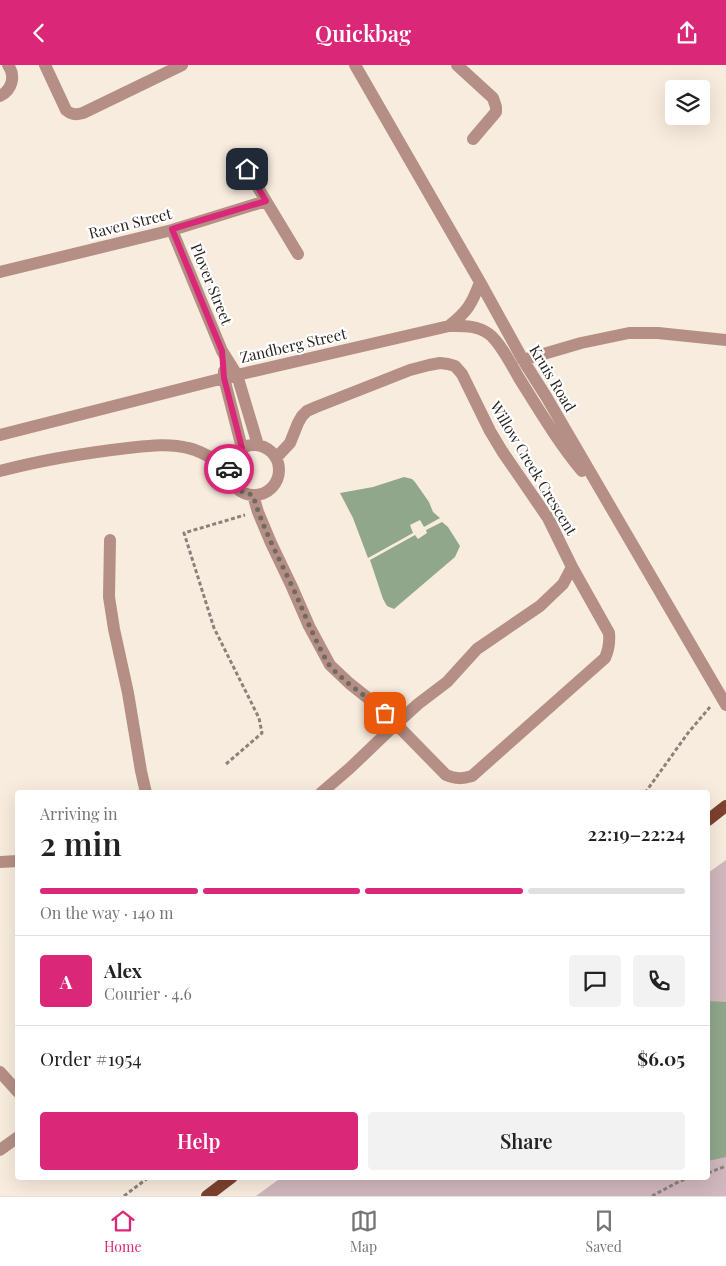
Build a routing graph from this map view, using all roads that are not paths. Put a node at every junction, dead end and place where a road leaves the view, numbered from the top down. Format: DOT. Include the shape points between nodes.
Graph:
graph roads {
  1 [pos="8,65"];
  2 [pos="45,65"];
  3 [pos="182,65"];
  4 [pos="355,65"];
  5 [pos="457,65"];
  6 [pos="0,96"];
  7 [pos="473,139"];
  8 [pos="247,169"];
  9 [pos="266,201"];
  10 [pos="172,229"];
  11 [pos="298,254"];
  12 [pos="0,272"];
  13 [pos="480,282"];
  14 [pos="449,327"];
  15 [pos="726,340"];
  16 [pos="523,359"];
  17 [pos="231,377"];
  18 [pos="0,435"];
  19 [pos="258,445"];
  20 [pos="242,448"];
  21 [pos="276,458"];
  22 [pos="229,468"];
  23 [pos="0,471"];
  24 [pos="253,495"];
  25 [pos="605,499"];
  26 [pos="110,540"];
  27 [pos="572,567"];
  28 [pos="723,700"];
  29 [pos="396,724"];
  30 [pos="145,790"];
  31 [pos="325,790"];
  32 [pos="726,806"];
  33 [pos="710,818"];
  34 [pos="15,861"];
  35 [pos="0,862"];
  36 [pos="0,1072"];
  37 [pos="15,1089"];
  38 [pos="15,1139"];
  39 [pos="0,1151"];
  40 [pos="228,1180"];
  41 [pos="207,1196"];
  1 -- 6 [label="street" via="12,83"];
  2 -- 3 [label="street" via="66,110 76,115"];
  4 -- 13 [label="street, Kruis Road"];
  5 -- 7 [label="street" via="493,98 496,107 496,112"];
  8 -- 9 [label="street"];
  9 -- 10 [label="street, Raven Street"];
  9 -- 11 [label="street"];
  10 -- 12 [label="street, Raven Street"];
  10 -- 17 [label="street, Plover Street"];
  13 -- 14 [label="street" via="472,304"];
  13 -- 16 [label="street, Kruis Road"];
  14 -- 17 [label="street, Zandberg Street"];
  14 -- 25 [label="street, Zandberg Street" via="476,327 495,338 545,420"];
  15 -- 16 [label="street" via="629,333"];
  16 -- 25 [label="street, Kruis Road"];
  17 -- 18 [label="street, Zandberg Street"];
  17 -- 19 [label="street"];
  17 -- 20 [label="street"];
  19 -- 20 [label="street"];
  19 -- 21 [label="street"];
  20 -- 22 [label="street" via="234,453"];
  21 -- 24 [label="street" via="277,480 267,491"];
  21 -- 27 [label="street, Willow Creek Crescent" via="290,443 307,411 410,369 448,363 462,374 490,431 548,518"];
  22 -- 23 [label="street" via="200,452 172,445 93,452"];
  22 -- 24 [label="street" via="230,480 236,488"];
  24 -- 29 [label="street" via="271,543 322,654 349,683"];
  25 -- 28 [label="street, Kruis Road"];
  26 -- 30 [label="street" via="109,597"];
  27 -- 29 [label="street" via="563,584 540,606 486,641 447,683"];
  27 -- 29 [label="street, Willow Creek Crescent" via="609,633 605,658 472,776 464,779 446,775"];
  29 -- 31 [label="street"];
  32 -- 33 [label="main road"];
  34 -- 35 [label="street"];
  36 -- 37 [label="street"];
  38 -- 39 [label="street"];
  40 -- 41 [label="main road"];
}
